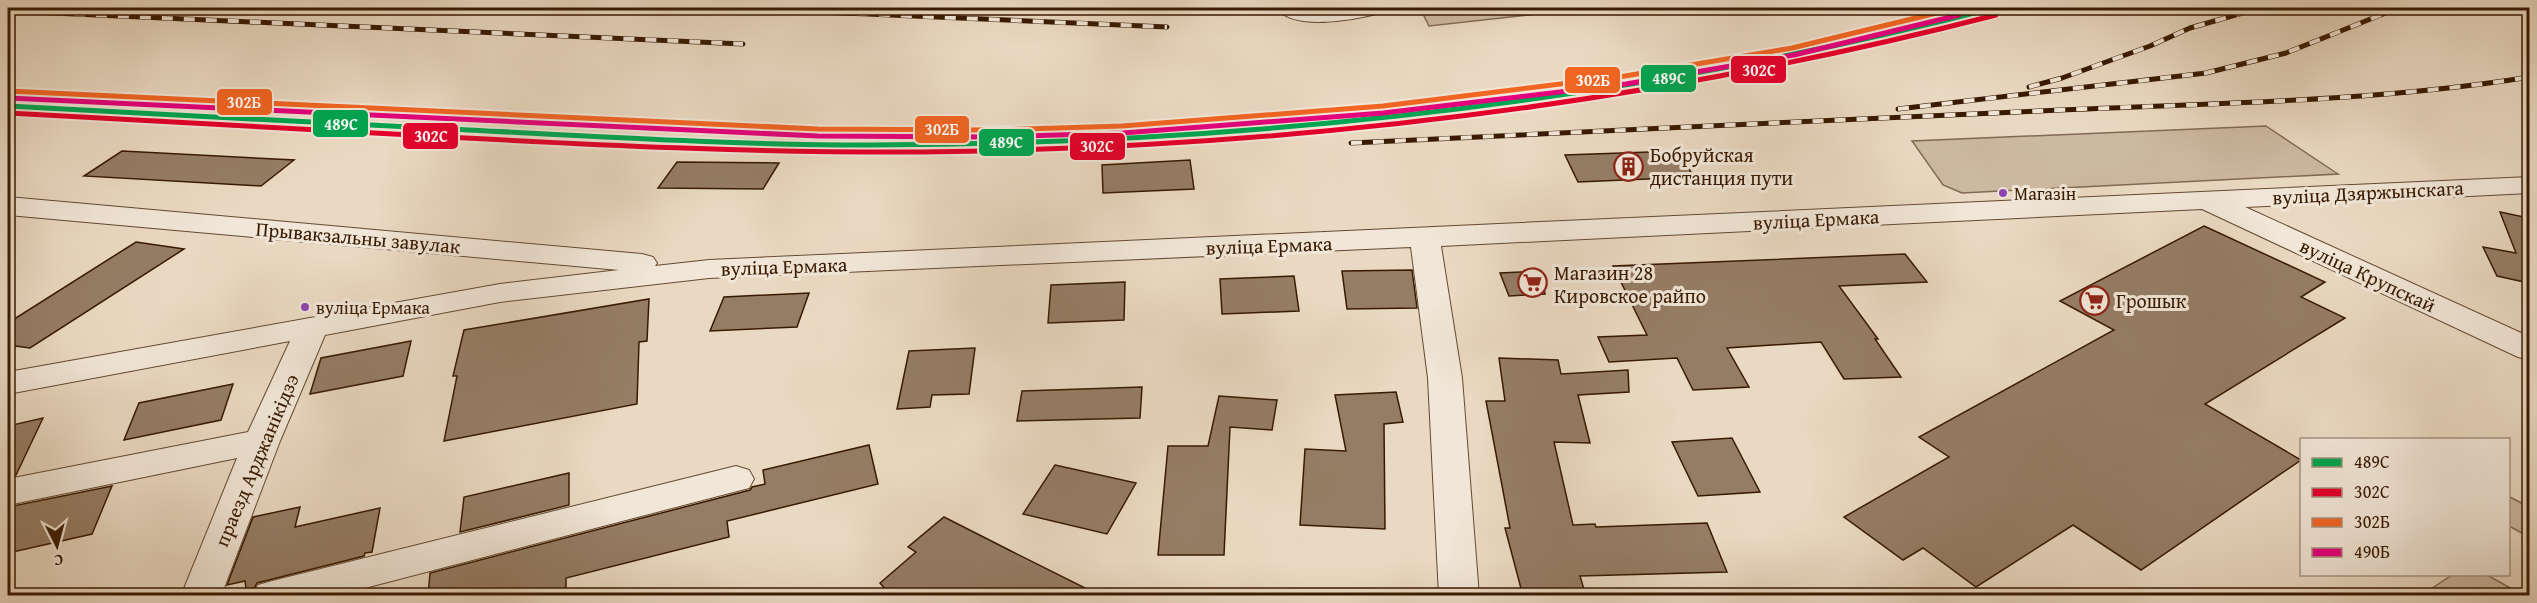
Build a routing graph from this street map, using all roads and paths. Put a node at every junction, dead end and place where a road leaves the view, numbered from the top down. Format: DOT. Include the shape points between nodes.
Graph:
graph roads {
  1 [pos="1373,8"];
  2 [pos="1298,11"];
  3 [pos="2529,185"];
  4 [pos="2206,200"];
  5 [pos="8,206"];
  6 [pos="1425,238"];
  7 [pos="709,269"];
  8 [pos="313,326"];
  9 [pos="2529,350"];
  10 [pos="8,383"];
  11 [pos="262,441"];
  12 [pos="736,478"];
  13 [pos="8,492"];
  14 [pos="201,596"];
  15 [pos="272,596"];
  16 [pos="1459,596"];
  1 -- 2 [label="street" via="1340,16"];
  3 -- 4 [label="street, вуліца Дзяржынскага"];
  4 -- 6 [label="street, вуліца Ермака"];
  4 -- 9 [label="street, вуліца Крупскай"];
  5 -- 7 [label="street, Прывакзальны завулак"];
  6 -- 7 [label="street, вуліца Ермака"];
  6 -- 16 [label="street" via="1445,378"];
  7 -- 8 [label="street, вуліца Ермака" via="501,293"];
  8 -- 10 [label="street, вуліца Ермака"];
  8 -- 11 [label="street, праезд Арджанікідзэ"];
  11 -- 13 [label="street"];
  11 -- 14 [label="street, праезд Арджанікідзэ"];
  12 -- 15 [label="street"];
}
